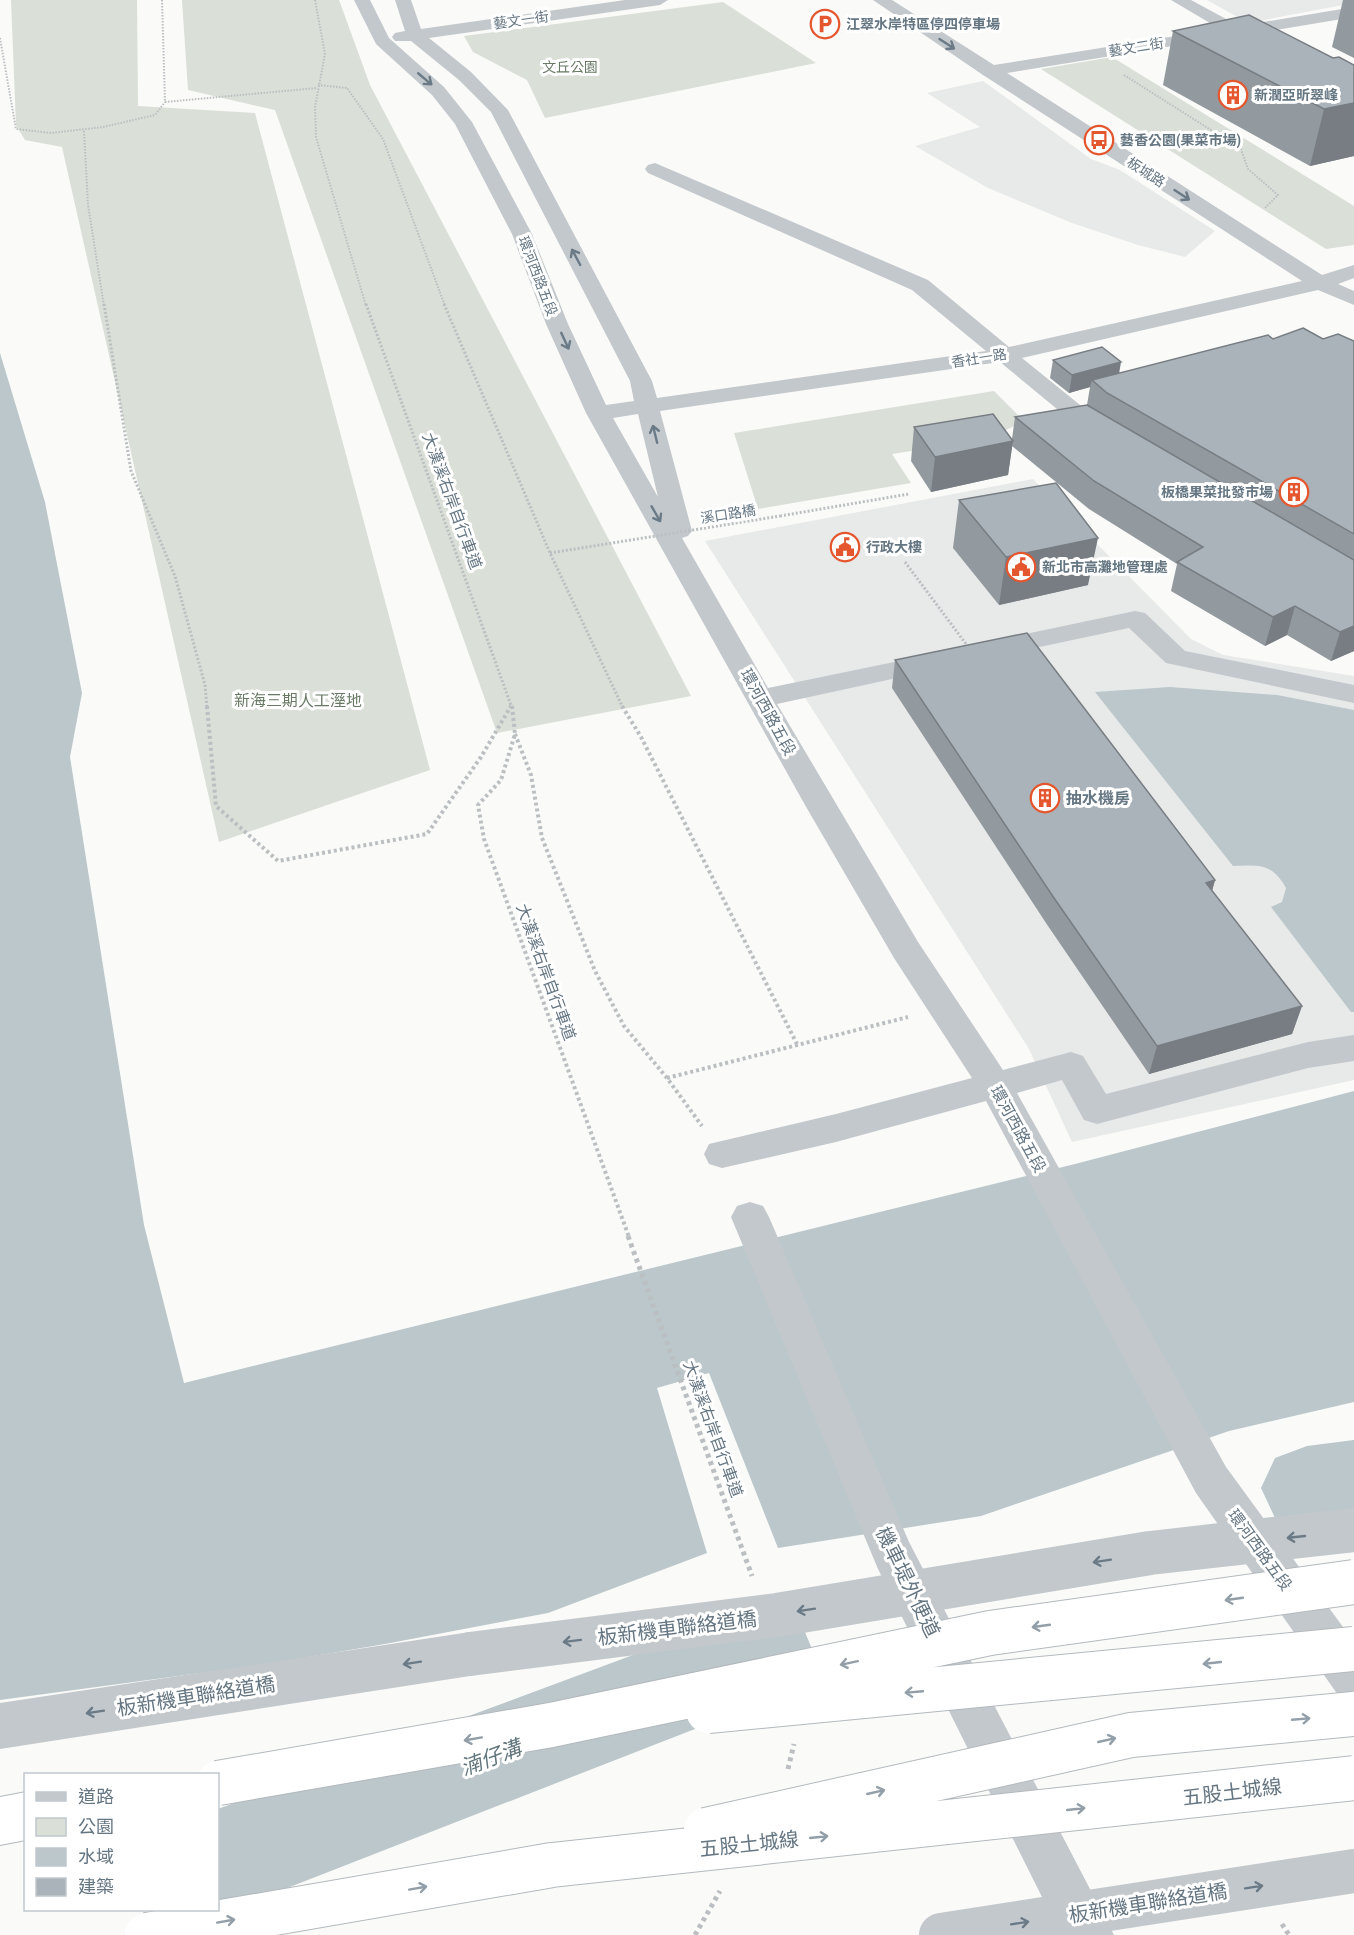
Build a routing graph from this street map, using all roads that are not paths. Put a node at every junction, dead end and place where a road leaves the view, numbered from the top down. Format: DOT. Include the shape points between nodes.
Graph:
graph roads {
  1 [pos="362,0"];
  2 [pos="403,0"];
  3 [pos="660,0"];
  4 [pos="881,0"];
  5 [pos="913,0"];
  6 [pos="1179,0"];
  7 [pos="1354,12"];
  8 [pos="1236,31"];
  9 [pos="415,35"];
  10 [pos="382,39"];
  11 [pos="1259,43"];
  12 [pos="1014,67"];
  13 [pos="989,71"];
  14 [pos="655,169"];
  15 [pos="1200,184"];
  16 [pos="1339,274"];
  17 [pos="1354,299"];
  18 [pos="1004,355"];
  19 [pos="648,407"];
  20 [pos="598,412"];
  21 [pos="1123,445"];
  22 [pos="690,572"];
  23 [pos="1354,694"];
  24 [pos="760,699"];
  25 [pos="1354,1048"];
  26 [pos="994,1086"];
  27 [pos="722,1154"];
  28 [pos="750,1217"];
  29 [pos="1354,1530"];
  30 [pos="1354,1582"];
  31 [pos="1354,1649"];
  32 [pos="1354,1679"];
  33 [pos="1354,1714"];
  34 [pos="551,1725"];
  35 [pos="0,1726"];
  36 [pos="1354,1778"];
  37 [pos="219,1783"];
  38 [pos="24,1816"];
  39 [pos="0,1821"];
  40 [pos="552,1865"];
  41 [pos="1354,1870"];
  42 [pos="147,1935"];
  43 [pos="941,1935"];
  44 [pos="1089,1935"];
  1 -- 10 [label="street, 環河西路五段"];
  2 -- 9 [label="street"];
  3 -- 9 [label="street, 藝文一街"];
  4 -- 13 [label="street, 板城路, one-way"];
  5 -- 12 [label="street, 板城路"];
  6 -- 8 [label="street"];
  7 -- 8 [label="street, 藝文二街"];
  8 -- 11 [label="street"];
  8 -- 12 [label="street, 藝文二街"];
  9 -- 10 [label="street, 藝文一街"];
  19 -- 9 [label="street, 環河西路五段, one-way" via="641,381 499,110"];
  10 -- 20 [label="street, 環河西路五段, one-way" via="438,91 463,122 522,234 557,324"];
  12 -- 13 [label="street, 藝文二街"];
  12 -- 15 [label="street, 板城路"];
  13 -- 16 [label="street, 板城路, one-way"];
  14 -- 18 [label="street" via="920,285"];
  16 -- 17 [label="street, 板城路"];
  16 -- 18 [label="street, 香社一路"];
  18 -- 19 [label="street, 香社一路"];
  18 -- 21 [label="street" via="1076,400 1093,427"];
  19 -- 20 [label="street, 香社一路"];
  22 -- 19 [label="street, 環河西路五段, one-way"];
  20 -- 22 [label="street, 環河西路五段, one-way"];
  22 -- 24 [label="street, 環河西路五段"];
  23 -- 24 [label="street" via="1176,657 1135,619"];
  24 -- 26 [label="street, 環河西路五段" via="906,950"];
  25 -- 26 [label="street" via="1308,1055 1098,1110 1071,1065"];
  26 -- 27 [label="street"];
  26 -- 32 [label="street, 環河西路五段" via="1211,1480"];
  28 -- 44 [label="street, 機車堤外便道" via="892,1555"];
  29 -- 35 [label="street, 板新機車聯絡道橋, one-way, bridge" via="1150,1553 777,1615 470,1654"];
  30 -- 34 [label="highway, one-way, bridge" via="990,1633"];
  31 -- 34 [label="highway, one-way, bridge"];
  40 -- 33 [label="highway, one-way, bridge" via="1131,1735"];
  34 -- 37 [label="highway, one-way, bridge"];
  40 -- 36 [label="highway, 五股土城線, one-way, bridge"];
  38 -- 39 [label="highway"];
  42 -- 40 [label="highway, 五股土城線, one-way, bridge"];
  43 -- 41 [label="street, 板新機車聯絡道橋, one-way, bridge"];
}
